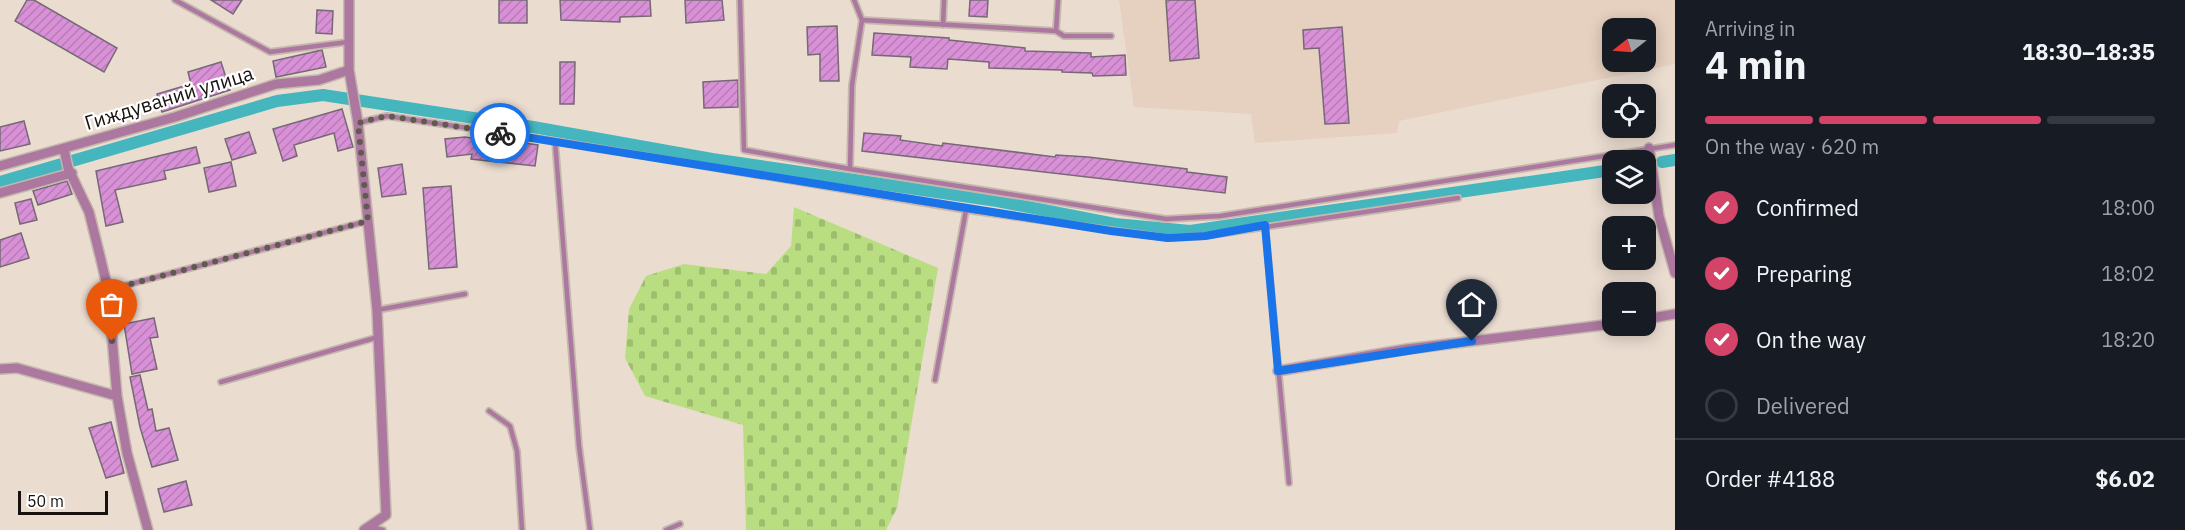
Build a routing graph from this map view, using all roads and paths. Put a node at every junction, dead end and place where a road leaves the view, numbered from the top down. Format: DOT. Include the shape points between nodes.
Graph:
graph roads {
  1 [pos="175,0"];
  2 [pos="350,0"];
  3 [pos="740,0"];
  4 [pos="854,0"];
  5 [pos="944,0"];
  6 [pos="1058,0"];
  7 [pos="862,21"];
  8 [pos="943,25"];
  9 [pos="1056,32"];
  10 [pos="1111,36"];
  11 [pos="348,42"];
  12 [pos="350,72"];
  13 [pos="358,123"];
  14 [pos="555,141"];
  15 [pos="1675,145"];
  16 [pos="1649,148"];
  17 [pos="64,151"];
  18 [pos="0,166"];
  19 [pos="850,169"];
  20 [pos="70,170"];
  21 [pos="0,193"];
  22 [pos="1458,198"];
  23 [pos="966,210"];
  24 [pos="368,221"];
  25 [pos="1265,225"];
  26 [pos="1675,273"];
  27 [pos="108,290"];
  28 [pos="465,294"];
  29 [pos="377,310"];
  30 [pos="1675,314"];
  31 [pos="1656,317"];
  32 [pos="1602,325"];
  33 [pos="378,337"];
  34 [pos="0,369"];
  35 [pos="1278,371"];
  36 [pos="935,380"];
  37 [pos="221,382"];
  38 [pos="117,396"];
  39 [pos="489,411"];
  40 [pos="1289,483"];
  41 [pos="680,524"];
  42 [pos="367,528"];
  43 [pos="148,530"];
  44 [pos="383,530"];
  45 [pos="522,530"];
  46 [pos="591,530"];
  47 [pos="666,530"];
  1 -- 11 [label="lane" via="270,52"];
  2 -- 11 [label="street"];
  3 -- 19 [label="lane" via="744,150"];
  4 -- 7 [label="lane"];
  5 -- 8 [label="lane"];
  6 -- 9 [label="lane"];
  7 -- 8 [label="lane"];
  7 -- 19 [label="lane" via="852,86"];
  8 -- 9 [label="lane"];
  9 -- 10 [label="lane" via="1064,36"];
  11 -- 12 [label="street"];
  12 -- 13 [label="street"];
  12 -- 17 [label="street, Гиждуваний улица" via="276,84"];
  13 -- 14 [label="lane" via="387,116"];
  13 -- 24 [label="street"];
  14 -- 23 [label="lane"];
  14 -- 46 [label="lane" via="579,446"];
  15 -- 16 [label="lane"];
  16 -- 19 [label="lane" via="1220,216 1166,219"];
  16 -- 26 [label="street" via="1659,216"];
  17 -- 18 [label="street, Гиждуваний улица"];
  17 -- 20 [label="street"];
  20 -- 21 [label="street"];
  20 -- 27 [label="street" via="95,232"];
  22 -- 25 [label="lane"];
  23 -- 25 [label="lane" via="1168,238"];
  23 -- 36 [label="lane"];
  24 -- 27 [label="lane"];
  24 -- 29 [label="street"];
  25 -- 35 [label="lane"];
  27 -- 38 [label="street"];
  28 -- 29 [label="lane"];
  29 -- 33 [label="street"];
  30 -- 31 [label="street"];
  32 -- 35 [label="street" via="1407,349"];
  33 -- 37 [label="lane"];
  33 -- 42 [label="street" via="387,515"];
  34 -- 38 [label="street" via="17,368"];
  35 -- 40 [label="lane"];
  38 -- 43 [label="street" via="127,453"];
  39 -- 45 [label="lane" via="510,426 517,451"];
  41 -- 47 [label="lane"];
  42 -- 44 [label="lane"];
}
